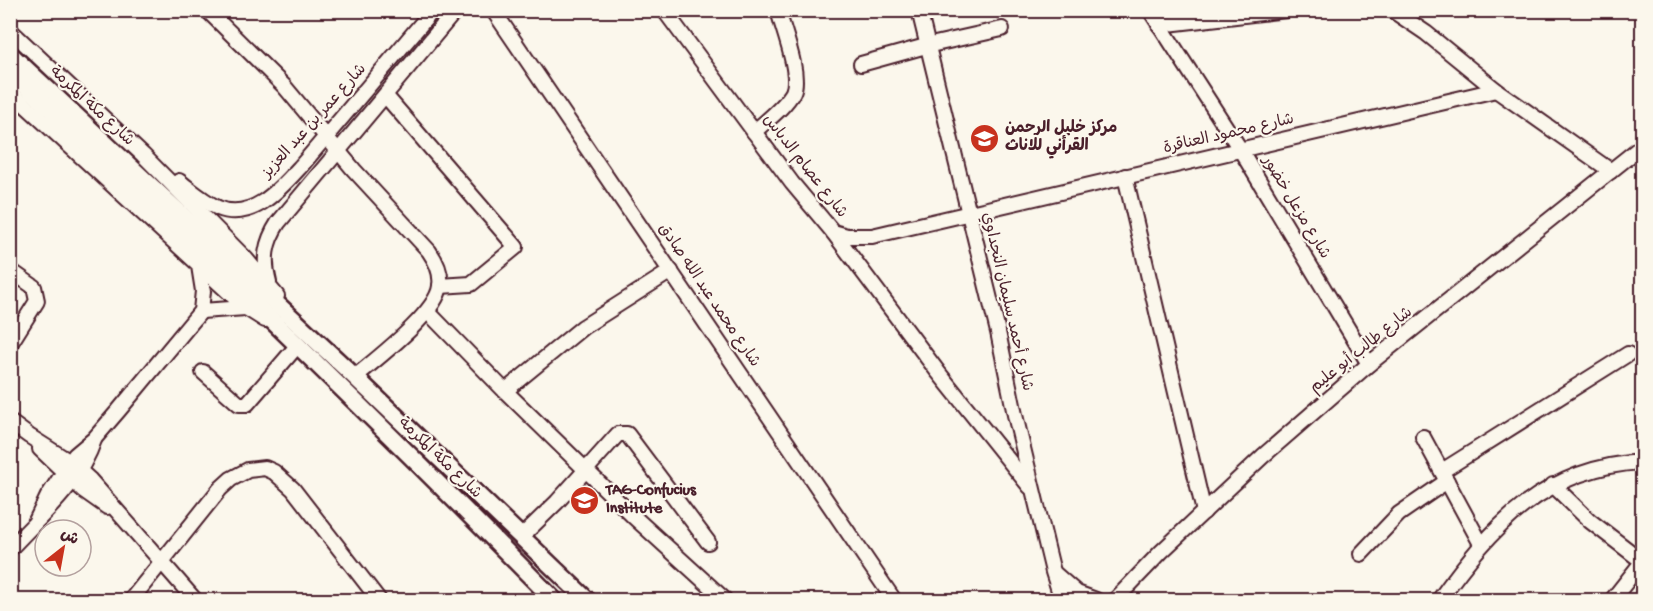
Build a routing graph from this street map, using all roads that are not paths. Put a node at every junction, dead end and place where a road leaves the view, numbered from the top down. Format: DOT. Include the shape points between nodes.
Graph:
graph roads {
  1 [pos="433,10"];
  2 [pos="456,10"];
  3 [pos="493,10"];
  4 [pos="663,10"];
  5 [pos="778,10"];
  6 [pos="919,10"];
  7 [pos="1150,10"];
  8 [pos="1287,10"];
  9 [pos="1392,10"];
  10 [pos="213,12"];
  11 [pos="1159,25"];
  12 [pos="1002,29"];
  13 [pos="10,30"];
  14 [pos="926,46"];
  15 [pos="10,54"];
  16 [pos="861,64"];
  17 [pos="10,71"];
  18 [pos="1496,90"];
  19 [pos="10,91"];
  20 [pos="386,95"];
  21 [pos="754,132"];
  22 [pos="327,136"];
  23 [pos="1642,146"];
  24 [pos="1240,149"];
  25 [pos="339,152"];
  26 [pos="143,155"];
  27 [pos="1611,171"];
  28 [pos="1125,176"];
  29 [pos="970,214"];
  30 [pos="833,232"];
  31 [pos="200,266"];
  32 [pos="10,270"];
  33 [pos="671,271"];
  34 [pos="440,286"];
  35 [pos="270,287"];
  36 [pos="246,308"];
  37 [pos="201,311"];
  38 [pos="428,312"];
  39 [pos="287,325"];
  40 [pos="10,344"];
  41 [pos="297,346"];
  42 [pos="1628,354"];
  43 [pos="1369,364"];
  44 [pos="203,372"];
  45 [pos="355,377"];
  46 [pos="505,391"];
  47 [pos="10,422"];
  48 [pos="29,436"];
  49 [pos="1423,436"];
  50 [pos="94,439"];
  51 [pos="50,449"];
  52 [pos="81,449"];
  53 [pos="1642,462"];
  54 [pos="587,470"];
  55 [pos="71,471"];
  56 [pos="1444,476"];
  57 [pos="1553,485"];
  58 [pos="1034,492"];
  59 [pos="1204,512"];
  60 [pos="521,537"];
  61 [pos="708,542"];
  62 [pos="1481,544"];
  63 [pos="10,549"];
  64 [pos="1361,554"];
  65 [pos="1642,561"];
  66 [pos="162,563"];
  67 [pos="1053,572"];
  68 [pos="1112,599"];
  69 [pos="131,600"];
  70 [pos="195,600"];
  71 [pos="379,600"];
  72 [pos="554,600"];
  73 [pos="587,600"];
  74 [pos="725,600"];
  75 [pos="894,600"];
  76 [pos="1062,600"];
  77 [pos="1096,600"];
  78 [pos="1439,600"];
  79 [pos="1612,600"];
  1 -- 22 [label="street, شارع عمر بن عبد العزيز"];
  2 -- 20 [label="street, شارع عمر بن عبد العزيز"];
  3 -- 33 [label="street, شارع محمد عبد الله صادق"];
  4 -- 21 [label="street, شارع عصام الدباس"];
  5 -- 21 [label="street" via="796,80 786,101"];
  6 -- 14 [label="street, شارع أحمد سليمان النجداوي"];
  7 -- 11 [label="street, شارع مزعل خضور"];
  8 -- 11 [label="street"];
  9 -- 18 [label="street"];
  10 -- 22 [label="street"];
  11 -- 24 [label="street, شارع مزعل خضور"];
  12 -- 14 [label="street"];
  13 -- 26 [label="street, شارع مكة المكرمة"];
  14 -- 16 [label="street"];
  14 -- 29 [label="street, شارع أحمد سليمان النجداوي"];
  15 -- 39 [label="main road, شارع مكة المكرمة" via="177,209"];
  17 -- 39 [label="main road, شارع مكة المكرمة"];
  18 -- 24 [label="street, شارع محمود العناقرة"];
  18 -- 27 [label="street"];
  19 -- 31 [label="street, شارع مكة المكرمة"];
  20 -- 25 [label="street, شارع عمر بن عبد العزيز"];
  20 -- 34 [label="street" via="516,246 471,284"];
  21 -- 30 [label="street, شارع عصام الدباس"];
  22 -- 25 [label="street"];
  22 -- 26 [label="street, شارع عمر بن عبد العزيز" via="287,182 261,203 243,211 226,211 211,204"];
  23 -- 27 [label="street, شارع طالب أبو عليم"];
  24 -- 28 [label="street, شارع محمود العناقرة"];
  24 -- 43 [label="street, شارع مزعل خضور"];
  25 -- 34 [label="street" via="429,251 437,263"];
  25 -- 35 [label="street, شارع عمر بن عبد العزيز" via="300,194 271,234 265,253"];
  26 -- 35 [label="street, شارع مكة المكرمة"];
  27 -- 43 [label="street, شارع طالب أبو عليم"];
  28 -- 29 [label="street, شارع محمود العناقرة"];
  28 -- 59 [label="street"];
  29 -- 30 [label="street, شارع عصام الدباس" via="872,236"];
  29 -- 58 [label="street, شارع أحمد سليمان النجداوي"];
  30 -- 58 [label="street"];
  31 -- 36 [label="street, شارع مكة المكرمة"];
  31 -- 37 [label="street"];
  32 -- 40 [label="street" via="34,287 38,301"];
  33 -- 46 [label="street" via="583,327"];
  33 -- 75 [label="street, شارع محمد عبد الله صادق"];
  34 -- 38 [label="street"];
  35 -- 39 [label="street, شارع مكة المكرمة"];
  36 -- 37 [label="street"];
  36 -- 39 [label="street, شارع مكة المكرمة"];
  37 -- 50 [label="street"];
  38 -- 45 [label="street"];
  38 -- 46 [label="street"];
  39 -- 41 [label="main road, شارع مكة المكرمة"];
  39 -- 45 [label="main road, شارع مكة المكرمة"];
  41 -- 44 [label="street" via="247,404 239,404"];
  41 -- 72 [label="main road, شارع مكة المكرمة"];
  42 -- 56 [label="street"];
  43 -- 59 [label="street, شارع طالب أبو عليم"];
  45 -- 60 [label="main road, شارع مكة المكرمة"];
  46 -- 54 [label="street"];
  47 -- 48 [label="street"];
  48 -- 51 [label="street"];
  48 -- 55 [label="street"];
  49 -- 56 [label="street"];
  50 -- 52 [label="street"];
  50 -- 55 [label="street"];
  51 -- 52 [label="street"];
  51 -- 55 [label="street"];
  52 -- 55 [label="street"];
  53 -- 57 [label="street" via="1607,465"];
  54 -- 60 [label="street"];
  54 -- 61 [label="street" via="618,434 627,434"];
  54 -- 74 [label="street"];
  55 -- 63 [label="street" via="48,496 36,521"];
  55 -- 66 [label="street" via="94,499 118,514"];
  56 -- 62 [label="street"];
  56 -- 64 [label="street" via="1399,514"];
  57 -- 62 [label="street" via="1510,516"];
  57 -- 65 [label="street" via="1590,521"];
  58 -- 67 [label="street, شارع أحمد سليمان النجداوي"];
  59 -- 68 [label="street, شارع طالب أبو عليم"];
  60 -- 73 [label="main road, شارع مكة المكرمة"];
  62 -- 78 [label="street"];
  65 -- 79 [label="street"];
  66 -- 69 [label="street"];
  66 -- 70 [label="street"];
  66 -- 71 [label="street" via="220,489 248,470 265,468 293,489"];
  67 -- 76 [label="street, شارع أحمد سليمان النجداوي"];
  67 -- 77 [label="street" via="1077,593"];
}
